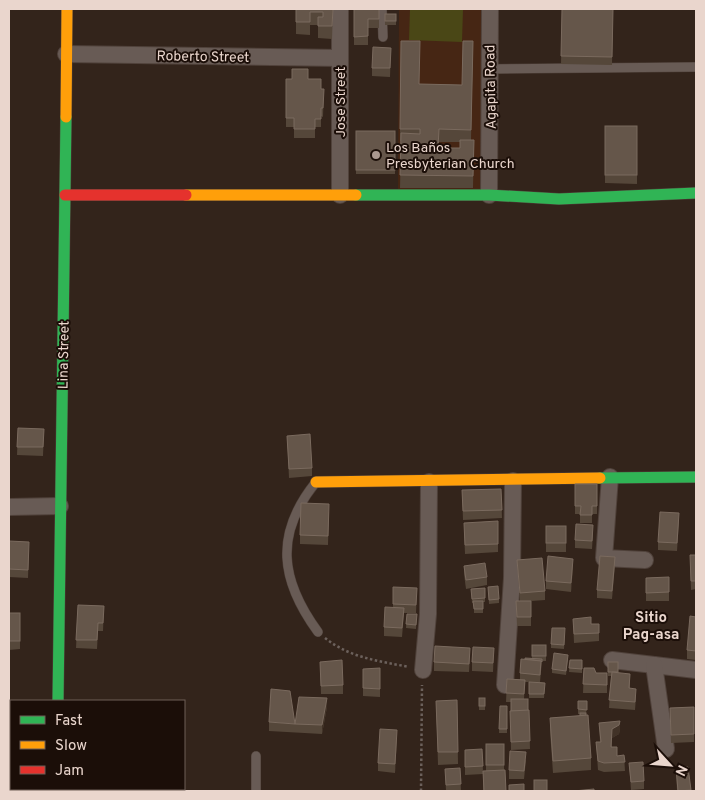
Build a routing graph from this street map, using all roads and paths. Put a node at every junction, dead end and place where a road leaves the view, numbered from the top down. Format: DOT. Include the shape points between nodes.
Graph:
graph roads {
  1 [pos="67,9"];
  2 [pos="340,9"];
  3 [pos="382,9"];
  4 [pos="490,9"];
  5 [pos="382,37"];
  6 [pos="66,54"];
  7 [pos="340,58"];
  8 [pos="696,67"];
  9 [pos="490,69"];
  10 [pos="696,193"];
  11 [pos="66,195"];
  12 [pos="340,195"];
  13 [pos="489,195"];
  14 [pos="610,477"];
  15 [pos="696,477"];
  16 [pos="512,481"];
  17 [pos="316,482"];
  18 [pos="429,482"];
  19 [pos="60,506"];
  20 [pos="9,508"];
  21 [pos="645,560"];
  22 [pos="318,632"];
  23 [pos="612,660"];
  24 [pos="654,665"];
  25 [pos="423,670"];
  26 [pos="696,670"];
  27 [pos="505,685"];
  28 [pos="58,700"];
  29 [pos="666,749"];
  30 [pos="256,756"];
  31 [pos="256,791"];
  32 [pos="421,791"];
  1 -- 6 [label="street, Lina Street"];
  2 -- 7 [label="street, Jose Street"];
  3 -- 5 [label="lane"];
  4 -- 9 [label="street, Agapita Road"];
  6 -- 7 [label="street, Roberto Street"];
  6 -- 11 [label="street, Lina Street"];
  7 -- 12 [label="street, Jose Street"];
  8 -- 9 [label="lane"];
  9 -- 13 [label="street, Agapita Road"];
  10 -- 13 [label="street" via="559,198"];
  11 -- 12 [label="street"];
  11 -- 19 [label="street, Lina Street"];
  12 -- 13 [label="street"];
  14 -- 15 [label="street"];
  14 -- 16 [label="street"];
  14 -- 21 [label="street" via="604,558"];
  16 -- 18 [label="street"];
  16 -- 27 [label="street" via="512,578"];
  17 -- 18 [label="street"];
  17 -- 22 [label="lane" via="302,500 291,526 287,554 288,578 296,598"];
  18 -- 25 [label="street" via="428,614"];
  19 -- 20 [label="street"];
  19 -- 28 [label="street, Lina Street"];
  22 -- 25 [label="path" via="338,648 358,657"];
  23 -- 24 [label="street"];
  24 -- 26 [label="street"];
  24 -- 29 [label="street"];
  25 -- 32 [label="path"];
  30 -- 31 [label="lane"];
}
